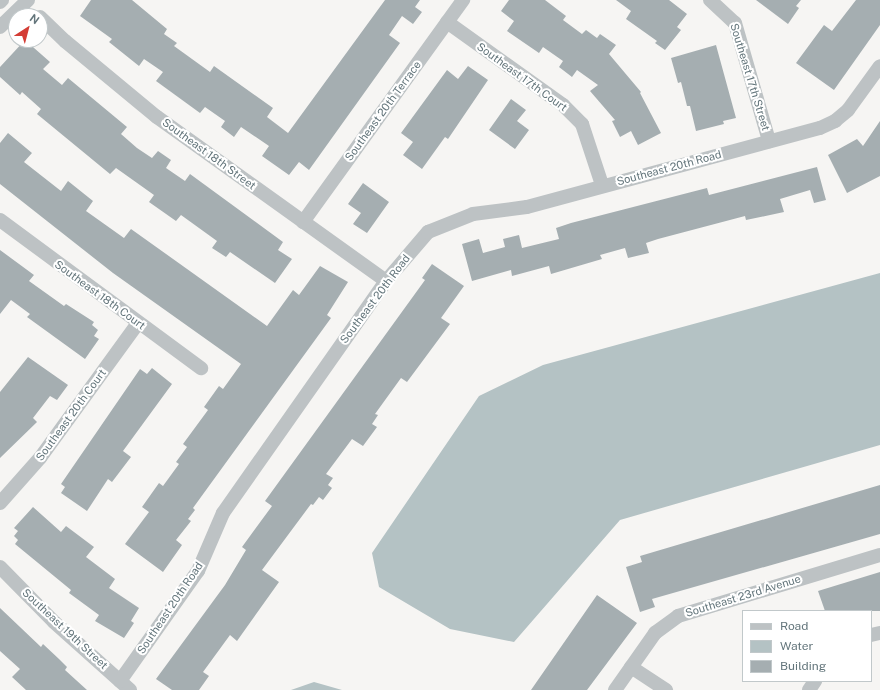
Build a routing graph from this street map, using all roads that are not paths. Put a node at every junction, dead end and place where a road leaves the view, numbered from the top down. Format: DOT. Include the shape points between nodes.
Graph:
graph roads {
  1 [pos="2,0"];
  2 [pos="463,0"];
  3 [pos="711,0"];
  4 [pos="25,1"];
  5 [pos="0,2"];
  6 [pos="447,22"];
  7 [pos="48,24"];
  8 [pos="0,27"];
  9 [pos="880,66"];
  10 [pos="769,141"];
  11 [pos="602,185"];
  12 [pos="0,220"];
  13 [pos="304,222"];
  14 [pos="386,280"];
  15 [pos="138,323"];
  16 [pos="200,368"];
  17 [pos="0,503"];
  18 [pos="880,555"];
  19 [pos="0,567"];
  20 [pos="631,667"];
  21 [pos="125,685"];
  22 [pos="615,690"];
  23 [pos="666,690"];
  1 -- 5 [label="street"];
  2 -- 6 [label="street, Southeast 20th Terrace"];
  3 -- 10 [label="street, Southeast 17th Street" via="735,23"];
  4 -- 8 [label="street"];
  6 -- 11 [label="street, Southeast 17th Court" via="563,105 582,124"];
  6 -- 13 [label="street, Southeast 20th Terrace"];
  7 -- 13 [label="street, Southeast 18th Street" via="157,117"];
  9 -- 10 [label="street, Southeast 20th Road" via="848,110 835,121"];
  10 -- 11 [label="street, Southeast 20th Road"];
  11 -- 14 [label="street, Southeast 20th Road" via="527,207 473,214 449,222 428,232"];
  12 -- 15 [label="street, Southeast 18th Court"];
  13 -- 14 [label="street, Southeast 18th Street"];
  14 -- 21 [label="street, Southeast 20th Road" via="223,513 198,571"];
  15 -- 16 [label="street, Southeast 18th Court"];
  15 -- 17 [label="street, Southeast 20th Court" via="40,458"];
  18 -- 20 [label="street, Southeast 23rd Avenue" via="678,616 655,633"];
  19 -- 21 [label="street, Southeast 19th Street" via="54,622"];
  20 -- 22 [label="street, Southeast 23rd Avenue"];
  20 -- 23 [label="street"];
}
